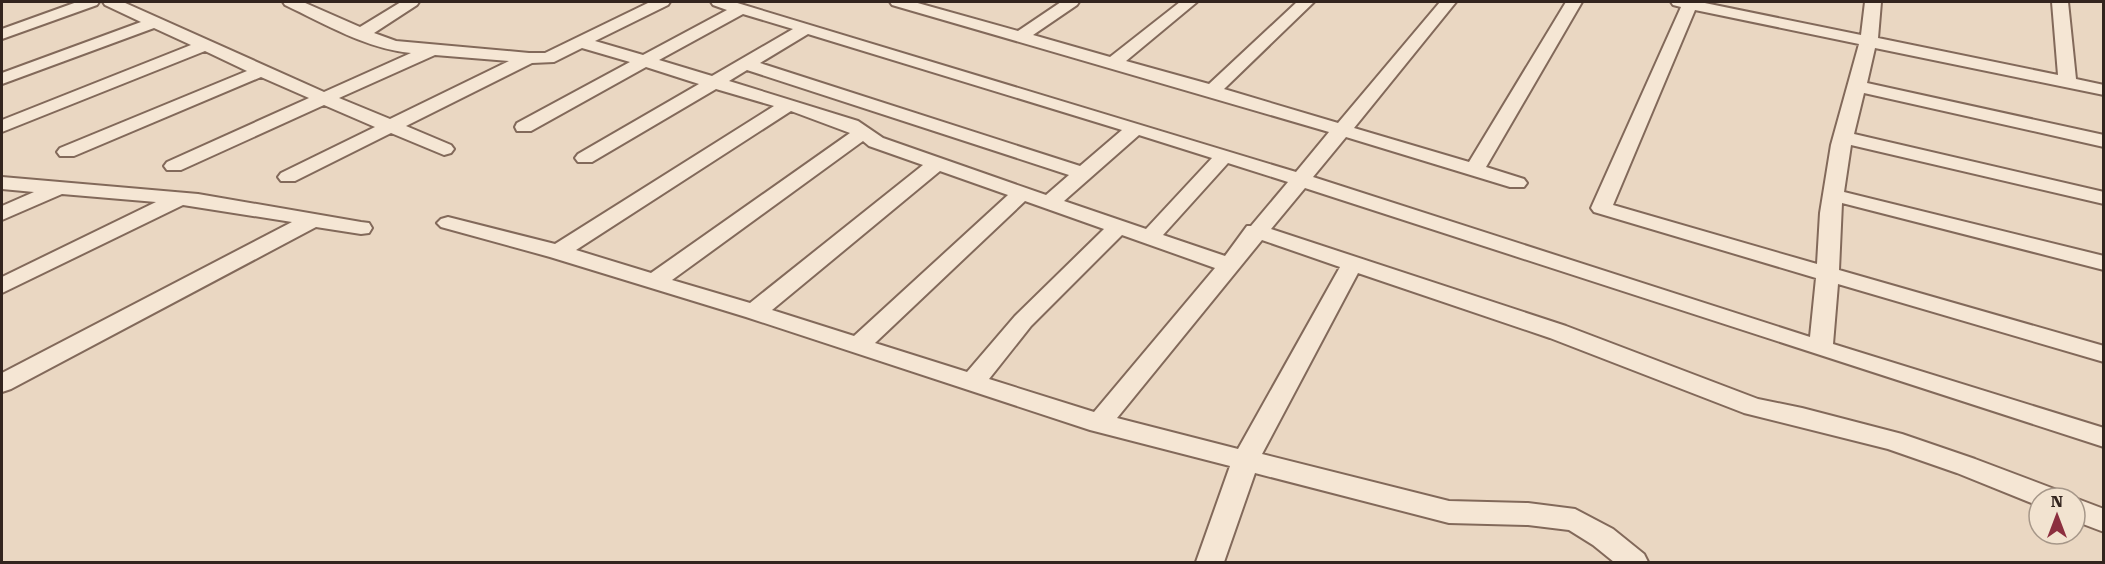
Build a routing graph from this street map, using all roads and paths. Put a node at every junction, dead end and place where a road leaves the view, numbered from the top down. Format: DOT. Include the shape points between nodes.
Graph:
graph roads {
  1 [pos="91,2"];
  2 [pos="111,2"];
  3 [pos="291,2"];
  4 [pos="411,2"];
  5 [pos="662,2"];
  6 [pos="719,2"];
  7 [pos="898,2"];
  8 [pos="953,2"];
  9 [pos="1071,2"];
  10 [pos="1189,2"];
  11 [pos="1306,2"];
  12 [pos="1448,2"];
  13 [pos="1574,2"];
  14 [pos="1873,2"];
  15 [pos="2060,2"];
  16 [pos="1684,3"];
  17 [pos="742,8"];
  18 [pos="936,13"];
  19 [pos="155,22"];
  20 [pos="807,28"];
  21 [pos="2,34"];
  22 [pos="361,34"];
  23 [pos="1021,36"];
  24 [pos="1869,40"];
  25 [pos="580,42"];
  26 [pos="205,45"];
  27 [pos="429,51"];
  28 [pos="529,58"];
  29 [pos="645,62"];
  30 [pos="1113,63"];
  31 [pos="746,64"];
  32 [pos="261,71"];
  33 [pos="2,79"];
  34 [pos="2068,83"];
  35 [pos="714,84"];
  36 [pos="1857,86"];
  37 [pos="2103,90"];
  38 [pos="1212,91"];
  39 [pos="325,99"];
  40 [pos="788,105"];
  41 [pos="2,126"];
  42 [pos="391,126"];
  43 [pos="524,127"];
  44 [pos="1135,128"];
  45 [pos="1340,130"];
  46 [pos="862,133"];
  47 [pos="1843,138"];
  48 [pos="2103,141"];
  49 [pos="444,149"];
  50 [pos="67,153"];
  51 [pos="1224,156"];
  52 [pos="585,159"];
  53 [pos="937,163"];
  54 [pos="174,166"];
  55 [pos="1474,171"];
  56 [pos="1083,173"];
  57 [pos="288,177"];
  58 [pos="1299,179"];
  59 [pos="2,183"];
  60 [pos="1517,183"];
  61 [pos="61,187"];
  62 [pos="1022,193"];
  63 [pos="1833,195"];
  64 [pos="181,198"];
  65 [pos="2103,198"];
  66 [pos="1050,202"];
  67 [pos="2,214"];
  68 [pos="313,220"];
  69 [pos="448,223"];
  70 [pos="1119,226"];
  71 [pos="361,228"];
  72 [pos="1255,231"];
  73 [pos="1150,237"];
  74 [pos="558,252"];
  75 [pos="2103,263"];
  76 [pos="1352,264"];
  77 [pos="1228,265"];
  78 [pos="1828,274"];
  79 [pos="654,282"];
  80 [pos="2,286"];
  81 [pos="754,312"];
  82 [pos="857,346"];
  83 [pos="1821,348"];
  84 [pos="2103,354"];
  85 [pos="972,382"];
  86 [pos="2,383"];
  87 [pos="1099,423"];
  88 [pos="2103,438"];
  89 [pos="1246,459"];
  90 [pos="2027,490"];
  91 [pos="2087,514"];
  92 [pos="2103,521"];
  93 [pos="1210,562"];
  94 [pos="1634,562"];
  1 -- 21 [label="street"];
  2 -- 19 [label="street"];
  3 -- 22 [label="street"];
  4 -- 22 [label="street"];
  5 -- 25 [label="street"];
  6 -- 17 [label="street"];
  7 -- 18 [label="street"];
  8 -- 18 [label="street"];
  9 -- 23 [label="street"];
  10 -- 30 [label="street"];
  11 -- 38 [label="street"];
  12 -- 45 [label="street"];
  13 -- 55 [label="street"];
  14 -- 24 [label="street"];
  15 -- 34 [label="street"];
  16 -- 24 [label="street"];
  16 -- 78 [label="street" via="1601,208"];
  17 -- 20 [label="street"];
  17 -- 29 [label="street"];
  18 -- 23 [label="street"];
  19 -- 26 [label="street"];
  19 -- 33 [label="street"];
  20 -- 31 [label="street"];
  20 -- 44 [label="street"];
  22 -- 27 [label="street" via="393,46"];
  23 -- 30 [label="street"];
  24 -- 34 [label="street"];
  24 -- 36 [label="street"];
  25 -- 28 [label="street" via="548,58"];
  25 -- 29 [label="street"];
  26 -- 32 [label="street"];
  26 -- 41 [label="street"];
  27 -- 28 [label="street"];
  27 -- 39 [label="street"];
  28 -- 42 [label="street"];
  29 -- 35 [label="street"];
  29 -- 43 [label="street"];
  30 -- 38 [label="street"];
  31 -- 35 [label="street"];
  31 -- 56 [label="street"];
  32 -- 39 [label="street"];
  32 -- 50 [label="street"];
  34 -- 37 [label="street"];
  35 -- 40 [label="street"];
  35 -- 52 [label="street"];
  36 -- 47 [label="street"];
  36 -- 48 [label="street"];
  38 -- 45 [label="street"];
  39 -- 42 [label="street"];
  39 -- 54 [label="street"];
  40 -- 46 [label="street" via="851,125"];
  40 -- 74 [label="street"];
  42 -- 49 [label="street"];
  42 -- 57 [label="street"];
  44 -- 51 [label="street"];
  44 -- 56 [label="street"];
  45 -- 55 [label="street"];
  45 -- 58 [label="street"];
  46 -- 53 [label="street" via="876,142"];
  46 -- 79 [label="street"];
  47 -- 63 [label="street"];
  47 -- 65 [label="street"];
  51 -- 58 [label="street"];
  51 -- 73 [label="street"];
  53 -- 62 [label="street"];
  53 -- 81 [label="street"];
  55 -- 60 [label="street"];
  56 -- 66 [label="street"];
  58 -- 72 [label="street"];
  58 -- 83 [label="street"];
  59 -- 61 [label="street"];
  61 -- 64 [label="street"];
  61 -- 67 [label="street"];
  62 -- 66 [label="street"];
  62 -- 82 [label="street"];
  63 -- 75 [label="street"];
  63 -- 78 [label="street"];
  64 -- 68 [label="street"];
  64 -- 80 [label="street"];
  66 -- 70 [label="street"];
  68 -- 71 [label="street"];
  68 -- 86 [label="street"];
  69 -- 74 [label="street"];
  70 -- 73 [label="street"];
  70 -- 85 [label="street" via="1023,321"];
  72 -- 76 [label="street"];
  72 -- 77 [label="street"];
  73 -- 77 [label="street"];
  74 -- 79 [label="street"];
  76 -- 89 [label="street"];
  76 -- 90 [label="street" via="1557,332 1753,407 1893,441"];
  77 -- 87 [label="street"];
  78 -- 83 [label="street"];
  78 -- 84 [label="street"];
  79 -- 81 [label="street"];
  81 -- 82 [label="street"];
  82 -- 85 [label="street"];
  83 -- 88 [label="street"];
  85 -- 87 [label="street"];
  87 -- 89 [label="street"];
  89 -- 93 [label="street"];
  89 -- 94 [label="street" via="1449,512 1528,514 1575,520"];
  91 -- 92 [label="street"];
}
